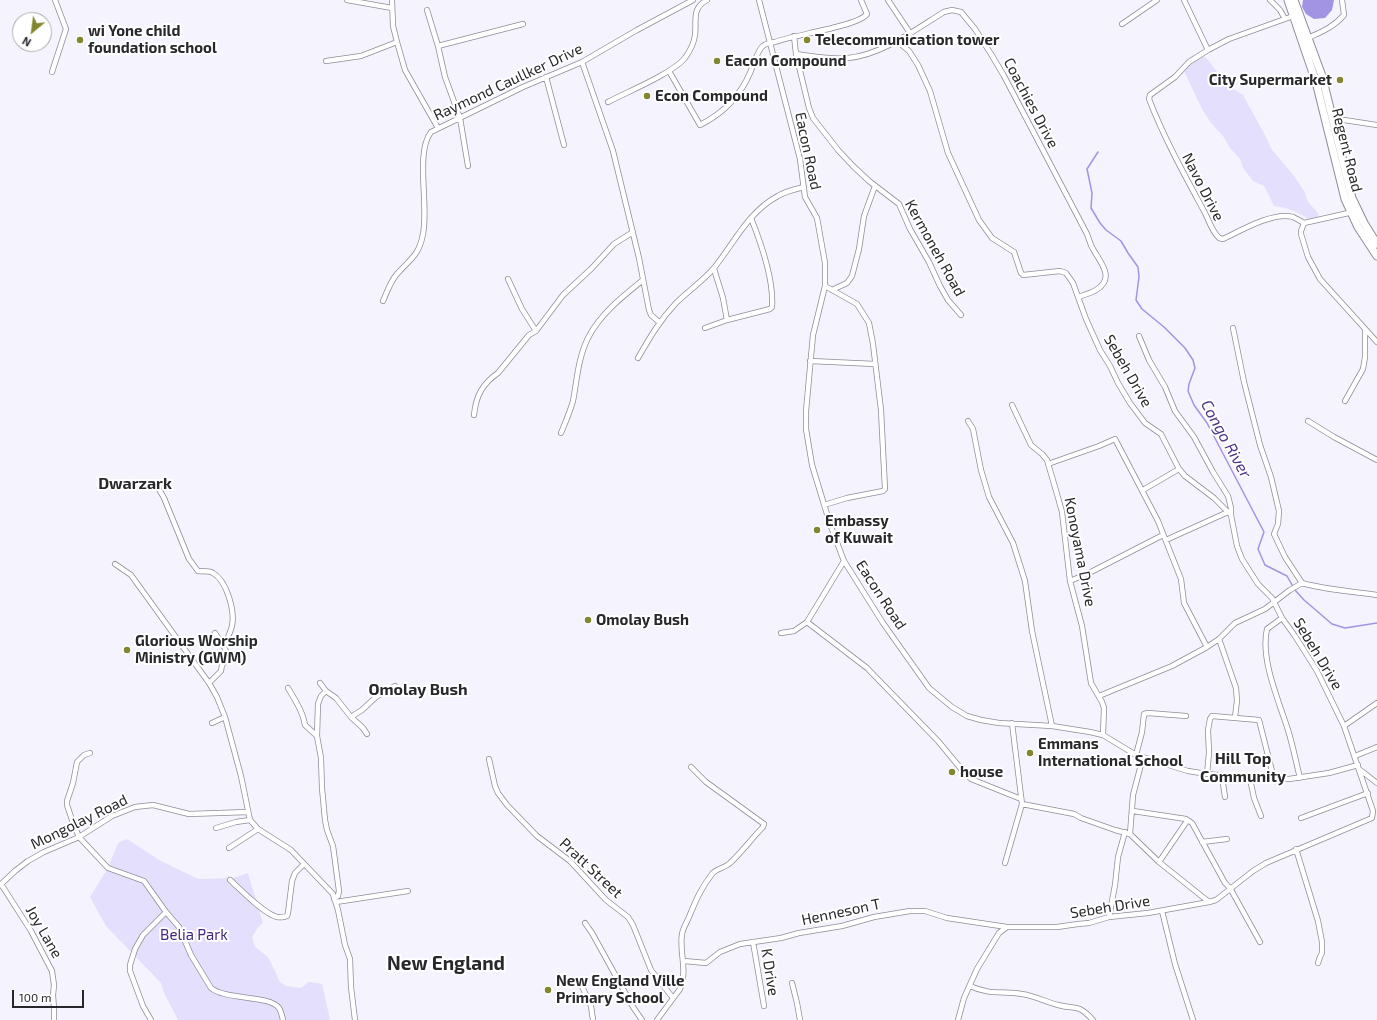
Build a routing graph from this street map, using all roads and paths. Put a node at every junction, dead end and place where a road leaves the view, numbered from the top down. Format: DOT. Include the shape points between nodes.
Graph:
graph roads {
  1 [pos="55,0"];
  2 [pos="346,0"];
  3 [pos="392,0"];
  4 [pos="693,0"];
  5 [pos="707,0"];
  6 [pos="760,0"];
  7 [pos="861,0"];
  8 [pos="888,0"];
  9 [pos="1157,0"];
  10 [pos="1184,0"];
  11 [pos="1270,0"];
  12 [pos="1288,0"];
  13 [pos="1294,0"];
  14 [pos="1342,0"];
  15 [pos="392,8"];
  16 [pos="427,10"];
  17 [pos="1296,15"];
  18 [pos="1285,19"];
  19 [pos="523,24"];
  20 [pos="1122,24"];
  21 [pos="910,33"];
  22 [pos="794,36"];
  23 [pos="1308,38"];
  24 [pos="897,41"];
  25 [pos="397,42"];
  26 [pos="771,43"];
  27 [pos="438,46"];
  28 [pos="1208,50"];
  29 [pos="796,54"];
  30 [pos="326,61"];
  31 [pos="582,62"];
  32 [pos="669,71"];
  33 [pos="52,72"];
  34 [pos="546,77"];
  35 [pos="608,102"];
  36 [pos="1328,117"];
  37 [pos="460,118"];
  38 [pos="1377,125"];
  39 [pos="438,128"];
  40 [pos="564,145"];
  41 [pos="468,166"];
  42 [pos="875,186"];
  43 [pos="804,187"];
  44 [pos="1354,212"];
  45 [pos="751,218"];
  46 [pos="1304,223"];
  47 [pos="632,232"];
  48 [pos="1377,244"];
  49 [pos="1377,256"];
  50 [pos="714,269"];
  51 [pos="508,279"];
  52 [pos="643,280"];
  53 [pos="825,286"];
  54 [pos="832,290"];
  55 [pos="1078,297"];
  56 [pos="383,301"];
  57 [pos="961,315"];
  58 [pos="727,320"];
  59 [pos="659,322"];
  60 [pos="705,328"];
  61 [pos="1233,328"];
  62 [pos="536,331"];
  63 [pos="1365,331"];
  64 [pos="1139,336"];
  65 [pos="1377,342"];
  66 [pos="638,358"];
  67 [pos="810,361"];
  68 [pos="875,364"];
  69 [pos="1345,401"];
  70 [pos="1012,405"];
  71 [pos="474,415"];
  72 [pos="968,421"];
  73 [pos="1308,421"];
  74 [pos="561,433"];
  75 [pos="1377,460"];
  76 [pos="1048,464"];
  77 [pos="1179,469"];
  78 [pos="156,484"];
  79 [pos="1143,490"];
  80 [pos="824,505"];
  81 [pos="1230,513"];
  82 [pos="1164,538"];
  83 [pos="844,561"];
  84 [pos="115,564"];
  85 [pos="1070,581"];
  86 [pos="1300,584"];
  87 [pos="1377,595"];
  88 [pos="1274,602"];
  89 [pos="1282,618"];
  90 [pos="807,622"];
  91 [pos="214,633"];
  92 [pos="780,633"];
  93 [pos="1219,639"];
  94 [pos="224,647"];
  95 [pos="1207,648"];
  96 [pos="209,683"];
  97 [pos="320,683"];
  98 [pos="395,686"];
  99 [pos="288,688"];
  100 [pos="326,691"];
  101 [pos="1099,696"];
  102 [pos="1377,703"];
  103 [pos="224,716"];
  104 [pos="1186,716"];
  105 [pos="351,717"];
  106 [pos="1235,718"];
  107 [pos="212,723"];
  108 [pos="1012,723"];
  109 [pos="1052,726"];
  110 [pos="1344,726"];
  111 [pos="367,734"];
  112 [pos="1103,735"];
  113 [pos="317,736"];
  114 [pos="1377,747"];
  115 [pos="90,753"];
  116 [pos="1136,755"];
  117 [pos="1355,756"];
  118 [pos="1143,757"];
  119 [pos="489,759"];
  120 [pos="691,767"];
  121 [pos="1358,767"];
  122 [pos="1207,774"];
  123 [pos="1222,776"];
  124 [pos="1300,778"];
  125 [pos="1250,779"];
  126 [pos="1274,779"];
  127 [pos="1377,783"];
  128 [pos="1368,793"];
  129 [pos="1225,797"];
  130 [pos="1021,799"];
  131 [pos="1022,804"];
  132 [pos="1133,810"];
  133 [pos="248,812"];
  134 [pos="1261,816"];
  135 [pos="1301,818"];
  136 [pos="250,820"];
  137 [pos="1187,821"];
  138 [pos="216,828"];
  139 [pos="258,829"];
  140 [pos="1128,833"];
  141 [pos="79,837"];
  142 [pos="1227,839"];
  143 [pos="1202,842"];
  144 [pos="229,848"];
  145 [pos="1296,849"];
  146 [pos="1159,862"];
  147 [pos="304,864"];
  148 [pos="1005,864"];
  149 [pos="230,880"];
  150 [pos="0,884"];
  151 [pos="1230,888"];
  152 [pos="408,891"];
  153 [pos="335,901"];
  154 [pos="1209,902"];
  155 [pos="1162,910"];
  156 [pos="166,912"];
  157 [pos="1109,917"];
  158 [pos="585,923"];
  159 [pos="1007,927"];
  160 [pos="753,942"];
  161 [pos="1260,942"];
  162 [pos="684,961"];
  163 [pos="1318,963"];
  164 [pos="580,982"];
  165 [pos="792,984"];
  166 [pos="970,986"];
  167 [pos="673,998"];
  168 [pos="764,1006"];
  169 [pos="54,1020"];
  170 [pos="151,1020"];
  171 [pos="283,1020"];
  172 [pos="355,1020"];
  173 [pos="594,1020"];
  174 [pos="642,1020"];
  175 [pos="657,1020"];
  176 [pos="800,1020"];
  177 [pos="958,1020"];
  178 [pos="1093,1020"];
  179 [pos="1193,1020"];
  1 -- 33 [label="street" via="66,30"];
  2 -- 15 [label="street"];
  3 -- 15 [label="street"];
  4 -- 31 [label="street, Raymond Caullker Drive"];
  5 -- 32 [label="street" via="697,9 695,34 689,51 680,63"];
  6 -- 26 [label="street, Eacon Road"];
  7 -- 22 [label="street" via="867,14 864,18"];
  8 -- 21 [label="street"];
  9 -- 20 [label="street"];
  10 -- 28 [label="street"];
  11 -- 18 [label="street"];
  12 -- 17 [label="main road, Regent Road"];
  13 -- 17 [label="main road, Regent Road"];
  14 -- 23 [label="street" via="1344,16 1324,31"];
  15 -- 25 [label="street"];
  16 -- 27 [label="street"];
  17 -- 18 [label="street"];
  17 -- 23 [label="main road, Regent Road"];
  17 -- 36 [label="main road, Regent Road"];
  18 -- 28 [label="street" via="1229,39"];
  19 -- 27 [label="street"];
  21 -- 24 [label="street, Coachies Drive"];
  21 -- 55 [label="street, Coachies Drive" via="944,12 961,12 1004,76 1106,274 1105,280 1097,289"];
  22 -- 26 [label="street"];
  22 -- 29 [label="street, Kermoneh Road"];
  23 -- 36 [label="main road, Regent Road" via="1322,76"];
  24 -- 29 [label="street, Coachies Drive" via="868,54 848,58"];
  24 -- 55 [label="street, Sebeh Drive" via="909,51 918,65 930,91 944,143 984,229 996,241 1014,252 1021,273 1025,276 1064,272"];
  25 -- 30 [label="street" via="361,56"];
  25 -- 39 [label="street" via="405,70"];
  26 -- 32 [label="street" via="761,48 743,86 728,105 711,120 700,125"];
  26 -- 43 [label="street, Eacon Road" via="800,159"];
  27 -- 37 [label="street" via="445,77"];
  28 -- 46 [label="street, Navo Drive" via="1189,62 1176,77 1150,94 1149,99 1172,152 1214,233 1223,239 1268,219 1282,216 1293,217"];
  29 -- 42 [label="street, Kermoneh Road" via="813,118 846,160"];
  31 -- 34 [label="street, Raymond Caullker Drive"];
  31 -- 47 [label="street" via="613,151"];
  32 -- 35 [label="street"];
  34 -- 37 [label="street, Raymond Caullker Drive"];
  34 -- 40 [label="street"];
  36 -- 38 [label="street"];
  36 -- 44 [label="main road, Regent Road" via="1342,187"];
  37 -- 39 [label="street, Raymond Caullker Drive"];
  37 -- 41 [label="street"];
  39 -- 56 [label="street, Raymond Caullker Drive" via="431,132 424,150 425,217 420,246 414,258 396,275"];
  42 -- 54 [label="street" via="864,216 852,276 847,283"];
  42 -- 57 [label="street, Kermoneh Road" via="899,204 940,286"];
  43 -- 45 [label="street" via="774,198"];
  43 -- 53 [label="street, Eacon Road" via="806,200 817,218 825,263"];
  44 -- 46 [label="street"];
  44 -- 48 [label="main road, Regent Road"];
  44 -- 49 [label="main road, Regent Road" via="1358,226"];
  45 -- 50 [label="street"];
  45 -- 58 [label="street" via="766,263 772,307"];
  46 -- 63 [label="street" via="1301,234 1308,257 1320,279"];
  47 -- 52 [label="street"];
  47 -- 62 [label="street" via="614,244 563,295"];
  50 -- 58 [label="street"];
  50 -- 59 [label="street" via="687,292"];
  51 -- 62 [label="street"];
  52 -- 59 [label="street" via="649,310"];
  52 -- 74 [label="street" via="601,318 587,339 580,358 572,402"];
  53 -- 54 [label="street"];
  53 -- 67 [label="street, Eacon Road" via="816,320"];
  54 -- 68 [label="street" via="857,304 868,320"];
  55 -- 77 [label="street, Sebeh Drive" via="1100,350 1118,383 1145,423 1161,434"];
  58 -- 60 [label="street"];
  59 -- 66 [label="street"];
  61 -- 86 [label="street" via="1260,445 1279,511 1274,534"];
  62 -- 71 [label="street" via="529,335 479,392"];
  63 -- 65 [label="street"];
  63 -- 69 [label="street" via="1363,368"];
  64 -- 81 [label="street" via="1175,411 1194,437 1228,496"];
  67 -- 68 [label="street"];
  67 -- 80 [label="street, Eacon Road" via="806,429 812,465"];
  68 -- 80 [label="street" via="885,489"];
  70 -- 76 [label="street, Konoyama Drive" via="1031,445 1042,454"];
  72 -- 109 [label="street" via="973,429 989,497 1013,543 1025,581 1030,625"];
  73 -- 75 [label="street"];
  76 -- 79 [label="street" via="1115,439"];
  76 -- 85 [label="street, Konoyama Drive" via="1062,512"];
  77 -- 79 [label="street"];
  77 -- 81 [label="street, Sebeh Drive"];
  78 -- 94 [label="street" via="189,559 198,571 209,571 216,575 229,596 232,623"];
  79 -- 82 [label="street"];
  80 -- 83 [label="street, Eacon Road"];
  81 -- 82 [label="street"];
  81 -- 88 [label="street, Sebeh Drive" via="1242,558 1258,584"];
  82 -- 85 [label="street"];
  82 -- 95 [label="street" via="1181,580 1184,603"];
  83 -- 90 [label="street"];
  83 -- 108 [label="street, Eacon Road" via="883,623 929,688 967,716"];
  84 -- 96 [label="street" via="131,575"];
  85 -- 101 [label="street, Konoyama Drive" via="1082,626 1091,683"];
  86 -- 87 [label="street"];
  86 -- 88 [label="street"];
  88 -- 89 [label="street, Sebeh Drive"];
  88 -- 93 [label="street" via="1258,613 1235,623"];
  89 -- 110 [label="street, Sebeh Drive" via="1317,671"];
  89 -- 124 [label="street" via="1268,629 1268,660"];
  90 -- 92 [label="street" via="794,631"];
  90 -- 130 [label="street" via="867,668 971,779"];
  91 -- 94 [label="street"];
  93 -- 95 [label="street"];
  93 -- 106 [label="street" via="1236,688"];
  94 -- 96 [label="street" via="229,657 222,665 221,671"];
  95 -- 101 [label="street" via="1172,666"];
  96 -- 103 [label="street"];
  97 -- 100 [label="street"];
  98 -- 105 [label="street"];
  99 -- 113 [label="street" via="301,710 305,726"];
  100 -- 105 [label="street" via="336,698"];
  100 -- 113 [label="street" via="318,704"];
  101 -- 112 [label="street, Konoyama Drive" via="1104,708"];
  102 -- 110 [label="street"];
  103 -- 107 [label="street"];
  103 -- 133 [label="street"];
  104 -- 116 [label="street" via="1144,714"];
  105 -- 111 [label="street"];
  106 -- 122 [label="street" via="1210,718"];
  106 -- 126 [label="street" via="1259,720"];
  108 -- 109 [label="street, Eacon Road"];
  108 -- 130 [label="street"];
  109 -- 112 [label="street, Eacon Road"];
  110 -- 117 [label="street, Sebeh Drive"];
  112 -- 116 [label="street, Eacon Road"];
  113 -- 153 [label="street" via="327,830 333,846 338,885 338,896"];
  114 -- 117 [label="street"];
  115 -- 141 [label="street" via="77,762 67,801"];
  116 -- 118 [label="street, Eacon Road"];
  117 -- 121 [label="street, Sebeh Drive"];
  118 -- 122 [label="street, Eacon Road"];
  118 -- 132 [label="street" via="1133,795"];
  119 -- 167 [label="street, Pratt Street" via="495,786 507,805 537,836 570,861 606,900 628,917 651,970"];
  120 -- 162 [label="street" via="706,782 764,824 729,864 711,874 700,889 682,932 681,947"];
  121 -- 124 [label="street, Eacon Road"];
  121 -- 127 [label="street"];
  121 -- 128 [label="street, Sebeh Drive"];
  122 -- 123 [label="street, Eacon Road"];
  123 -- 125 [label="street, Eacon Road"];
  123 -- 129 [label="street"];
  124 -- 126 [label="street, Eacon Road"];
  125 -- 126 [label="street, Eacon Road"];
  125 -- 134 [label="street"];
  128 -- 135 [label="street"];
  128 -- 145 [label="street, Sebeh Drive" via="1373,811 1372,818"];
  130 -- 131 [label="street"];
  131 -- 140 [label="street" via="1074,814"];
  131 -- 148 [label="street"];
  132 -- 137 [label="street"];
  132 -- 140 [label="street"];
  133 -- 136 [label="street"];
  133 -- 141 [label="street, Mongolay Road" via="189,814 153,805 134,807 112,816"];
  136 -- 138 [label="street"];
  136 -- 139 [label="street"];
  137 -- 143 [label="street" via="1192,823"];
  137 -- 146 [label="street"];
  139 -- 144 [label="street"];
  139 -- 147 [label="street" via="291,850"];
  140 -- 146 [label="street"];
  140 -- 157 [label="street" via="1118,857"];
  141 -- 150 [label="street, Mongolay Road" via="28,861"];
  141 -- 156 [label="street" via="108,868 144,881"];
  142 -- 143 [label="street"];
  143 -- 151 [label="street"];
  145 -- 151 [label="street, Sebeh Drive" via="1266,863"];
  145 -- 163 [label="street" via="1318,921 1322,942 1322,953"];
  146 -- 154 [label="street"];
  147 -- 149 [label="street" via="295,873 288,913 281,918 263,909"];
  147 -- 153 [label="street" via="333,894"];
  150 -- 169 [label="street, Joy Lane" via="31,931 52,971"];
  151 -- 154 [label="street, Sebeh Drive" via="1216,900"];
  151 -- 161 [label="street"];
  152 -- 153 [label="street"];
  153 -- 172 [label="street" via="350,959"];
  154 -- 155 [label="street, Sebeh Drive"];
  155 -- 157 [label="street, Sebeh Drive"];
  155 -- 179 [label="street" via="1175,964"];
  156 -- 170 [label="street" via="143,935 130,965 143,1006"];
  156 -- 171 [label="street" via="179,927 208,985 214,991 275,1005"];
  157 -- 159 [label="street, Sebeh Drive" via="1089,923 1057,927"];
  158 -- 174 [label="street"];
  159 -- 160 [label="street, Henneson T" via="947,918 925,911 910,911"];
  159 -- 166 [label="street" via="994,940 977,968"];
  160 -- 162 [label="street, Henneson T" via="727,949 706,962"];
  160 -- 168 [label="street, K Drive"];
  162 -- 167 [label="street" via="682,984"];
  164 -- 173 [label="street" via="591,1006"];
  165 -- 176 [label="street"];
  166 -- 177 [label="street"];
  166 -- 178 [label="street" via="991,992 1021,994 1062,1006 1080,1008"];
  167 -- 175 [label="street"];
}
